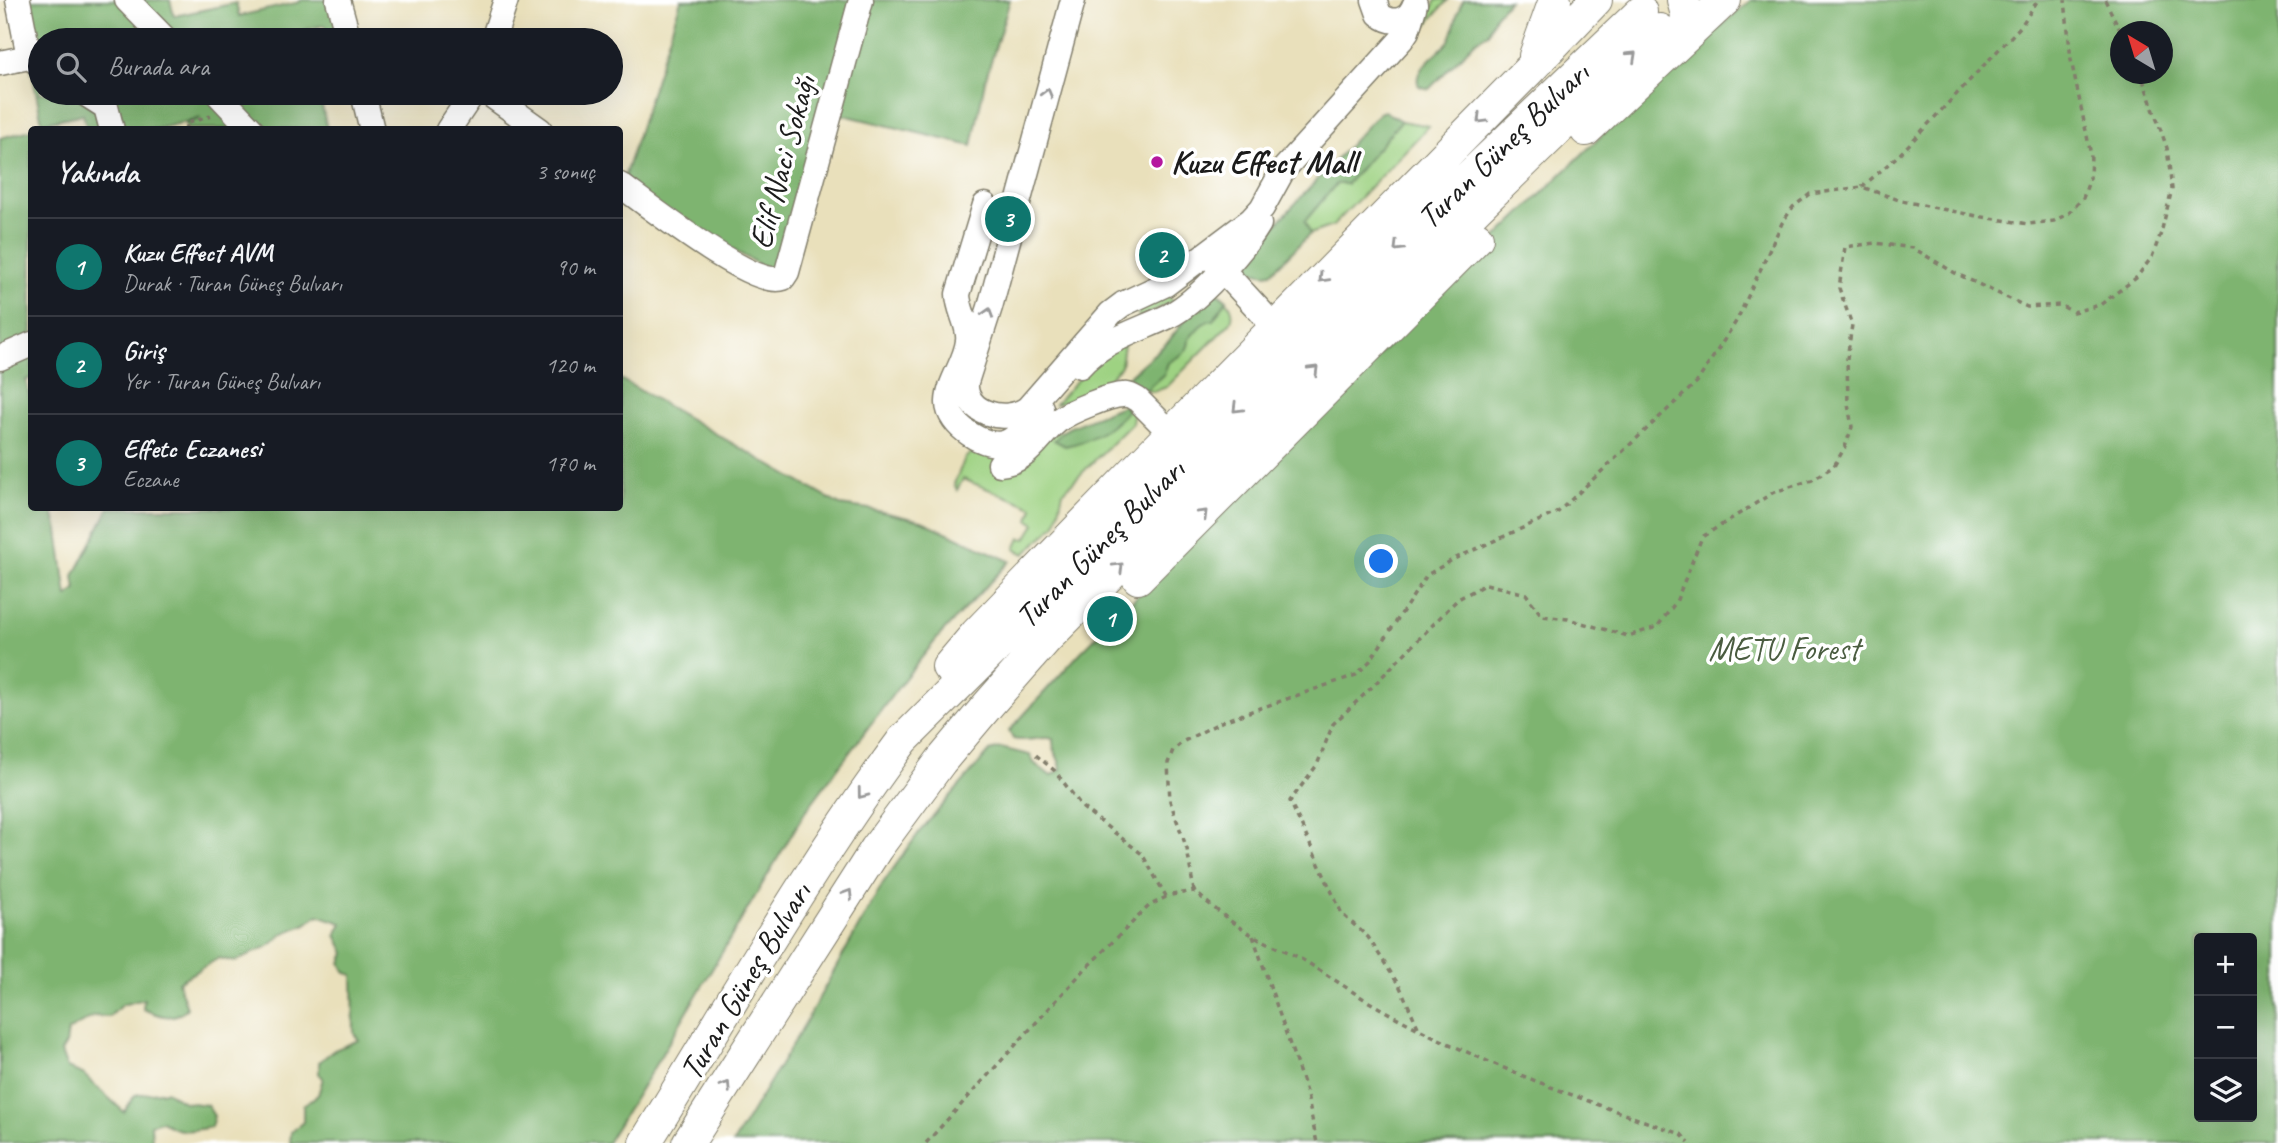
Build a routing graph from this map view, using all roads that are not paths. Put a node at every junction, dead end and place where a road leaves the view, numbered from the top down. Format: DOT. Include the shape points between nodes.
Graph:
graph roads {
  1 [pos="18,0"];
  2 [pos="127,0"];
  3 [pos="338,0"];
  4 [pos="506,0"];
  5 [pos="861,0"];
  6 [pos="1073,0"];
  7 [pos="1555,0"];
  8 [pos="1595,0"];
  9 [pos="1683,0"];
  10 [pos="1726,0"];
  11 [pos="1414,4"];
  12 [pos="1377,7"];
  13 [pos="1662,27"];
  14 [pos="154,28"];
  15 [pos="346,28"];
  16 [pos="497,28"];
  17 [pos="28,38"];
  18 [pos="1389,53"];
  19 [pos="28,61"];
  20 [pos="0,63"];
  21 [pos="1530,70"];
  22 [pos="103,105"];
  23 [pos="228,105"];
  24 [pos="366,105"];
  25 [pos="465,105"];
  26 [pos="505,105"];
  27 [pos="111,126"];
  28 [pos="248,126"];
  29 [pos="371,126"];
  30 [pos="451,126"];
  31 [pos="534,126"];
  32 [pos="623,188"];
  33 [pos="1269,193"];
  34 [pos="985,205"];
  35 [pos="1192,264"];
  36 [pos="1223,270"];
  37 [pos="1166,284"];
  38 [pos="1133,299"];
  39 [pos="1182,307"];
  40 [pos="1147,326"];
  41 [pos="1275,327"];
  42 [pos="28,346"];
  43 [pos="0,358"];
  44 [pos="981,409"];
  45 [pos="1171,433"];
  46 [pos="971,434"];
  47 [pos="1000,464"];
  48 [pos="903,740"];
  49 [pos="645,1143"];
  50 [pos="688,1143"];
  1 -- 17 [label="street"];
  2 -- 14 [label="street"];
  3 -- 15 [label="street"];
  4 -- 16 [label="street"];
  5 -- 32 [label="street, Elif Naci Sokağı" via="783,278 766,278 729,261"];
  44 -- 6 [label="street, one-way" via="967,396 966,382"];
  7 -- 21 [label="main road"];
  8 -- 21 [label="main road"];
  9 -- 13 [label="main road" via="1687,15"];
  10 -- 13 [label="main road"];
  11 -- 12 [label="street" via="1405,19 1398,21 1385,18"];
  11 -- 18 [label="street" via="1407,31"];
  12 -- 18 [label="street"];
  13 -- 48 [label="main road, Turan Güneş Bulvarı, one-way" via="1447,198"];
  50 -- 13 [label="main road, Turan Güneş Bulvarı, one-way" via="876,849 988,705 1076,639 1540,175"];
  18 -- 33 [label="street" via="1283,170"];
  19 -- 20 [label="street"];
  21 -- 41 [label="main road, one-way"];
  22 -- 27 [label="street"];
  23 -- 28 [label="street"];
  24 -- 29 [label="street"];
  25 -- 30 [label="street"];
  26 -- 31 [label="street"];
  33 -- 35 [label="street" via="1251,220"];
  33 -- 36 [label="street" via="1262,219"];
  34 -- 46 [label="street" via="959,286 958,304 969,339 948,402 952,418"];
  35 -- 36 [label="street" via="1211,259"];
  35 -- 37 [label="street"];
  36 -- 39 [label="street"];
  36 -- 41 [label="street"];
  37 -- 38 [label="street"];
  37 -- 39 [label="street" via="1183,290"];
  38 -- 40 [label="street" via="1127,315 1133,323"];
  38 -- 44 [label="street" via="1111,313 1023,412 1008,417"];
  39 -- 40 [label="street"];
  40 -- 46 [label="street" via="1094,351 1012,439 998,444"];
  41 -- 45 [label="main road"];
  42 -- 43 [label="street"];
  44 -- 46 [label="street" via="989,417 989,426"];
  45 -- 47 [label="street" via="1138,400 1121,394 1063,417 1023,456"];
  45 -- 48 [label="main road" via="976,634 937,680"];
  48 -- 49 [label="main road, Turan Güneş Bulvarı, one-way" via="808,876"];
}
